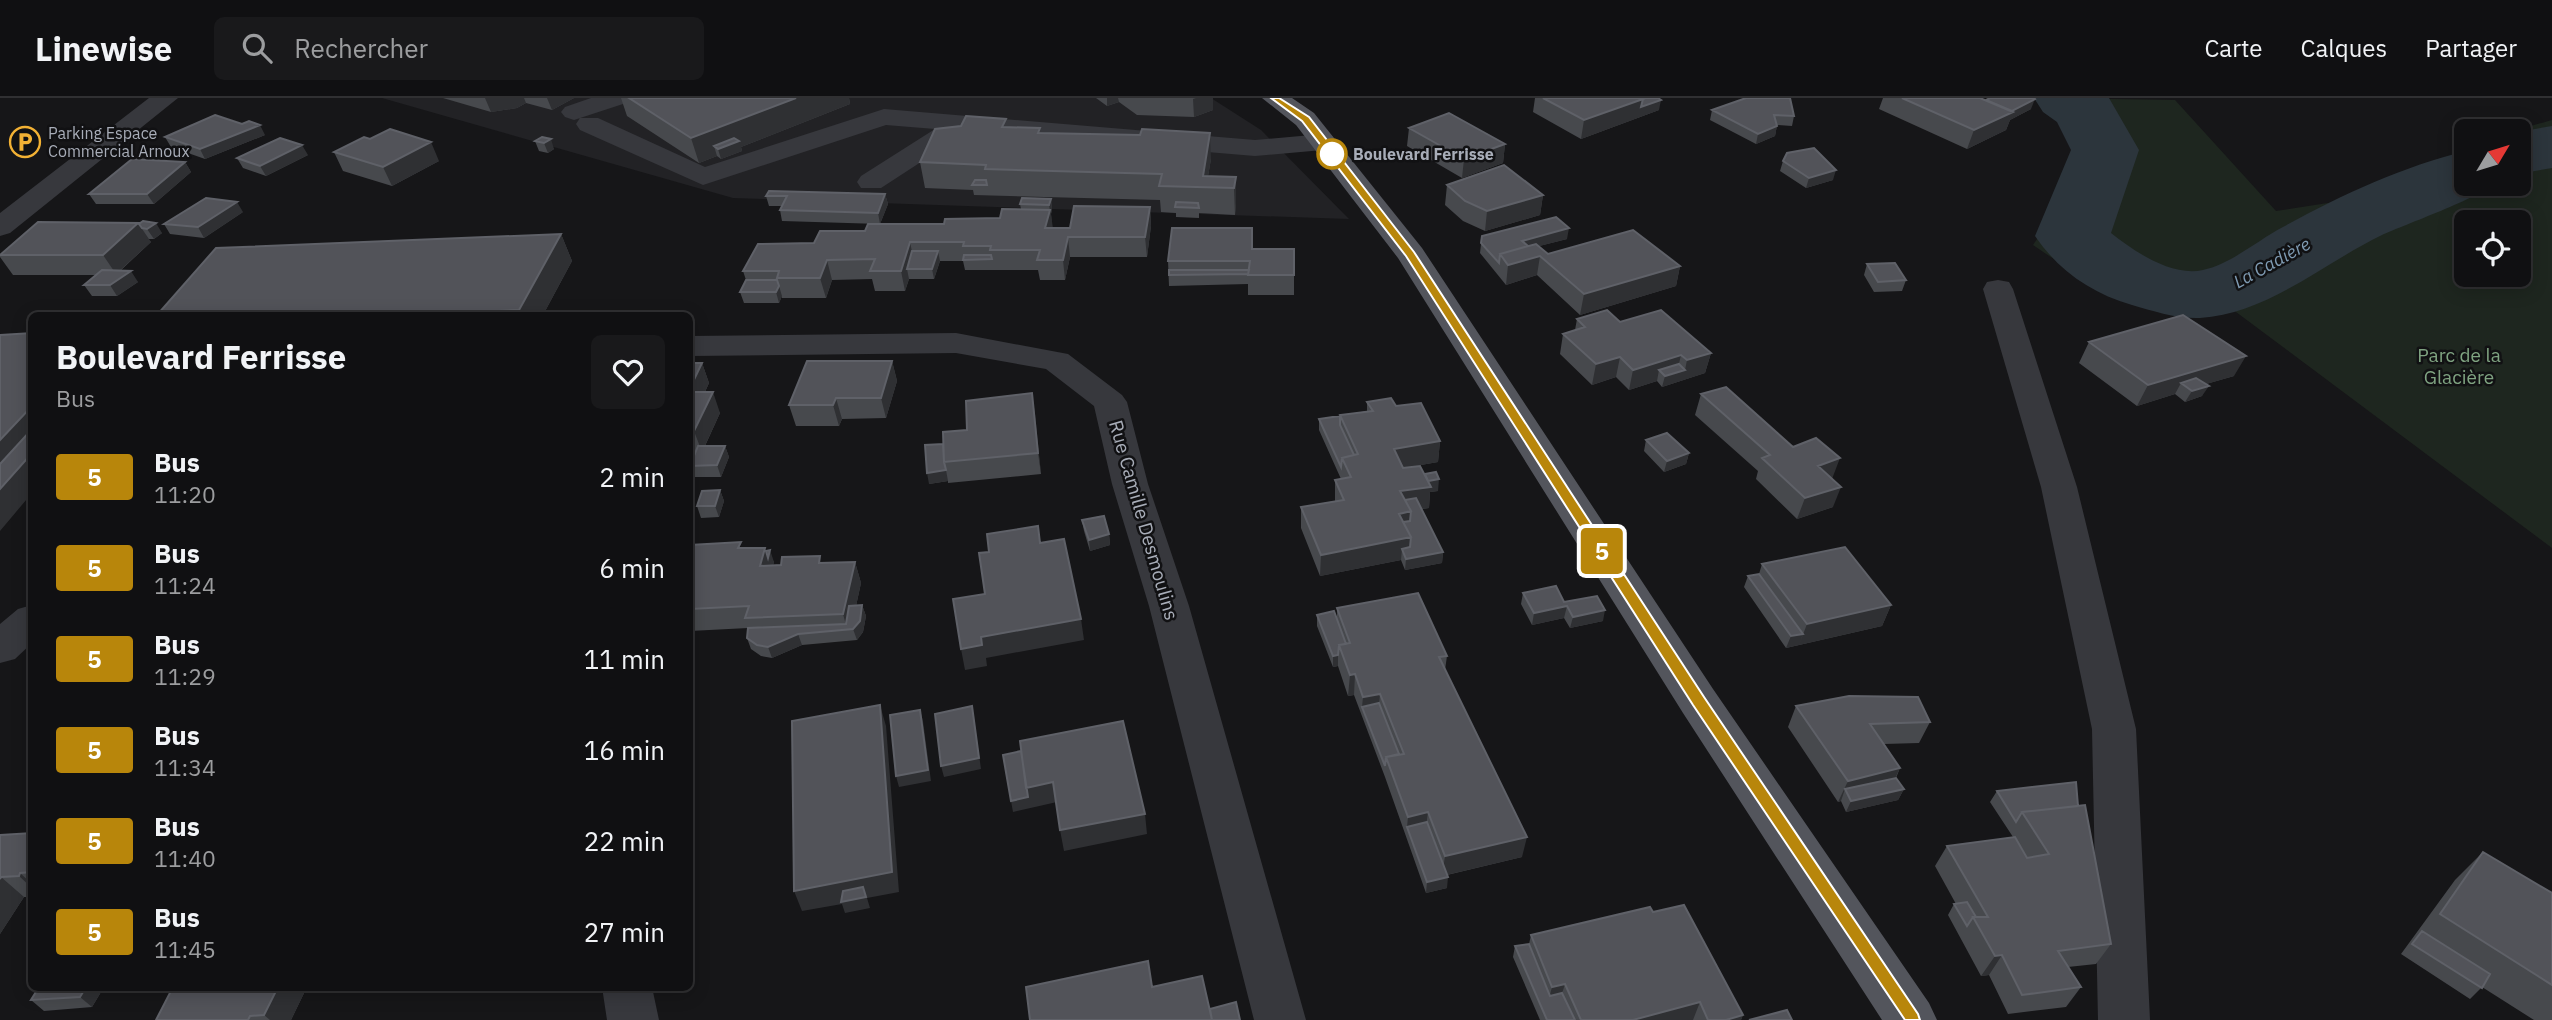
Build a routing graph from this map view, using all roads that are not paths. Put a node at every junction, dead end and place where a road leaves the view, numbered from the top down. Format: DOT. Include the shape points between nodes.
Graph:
graph roads {
  1 [pos="165,98"];
  2 [pos="617,98"];
  3 [pos="982,98"];
  4 [pos="1275,98"];
  5 [pos="961,124"];
  6 [pos="991,126"];
  7 [pos="1323,142"];
  8 [pos="871,182"];
  9 [pos="0,227"];
  10 [pos="1998,289"];
  11 [pos="693,346"];
  12 [pos="28,623"];
  13 [pos="0,648"];
  14 [pos="628,991"];
  15 [pos="632,1020"];
  16 [pos="1280,1020"];
  17 [pos="1911,1020"];
  18 [pos="2124,1020"];
  1 -- 9 [label="street"];
  2 -- 5 [label="street" via="581,118 703,177 884,117"];
  3 -- 6 [label="street"];
  4 -- 7 [label="main road" via="1305,119"];
  5 -- 6 [label="street"];
  5 -- 8 [label="street"];
  6 -- 7 [label="street" via="1255,148"];
  7 -- 17 [label="main road" via="1418,265 1698,701"];
  10 -- 18 [label="street" via="2059,487 2114,729"];
  11 -- 16 [label="street, Rue Camille Desmoulins" via="956,343 1056,361 1110,401"];
  12 -- 13 [label="street"];
  14 -- 15 [label="street"];
}
